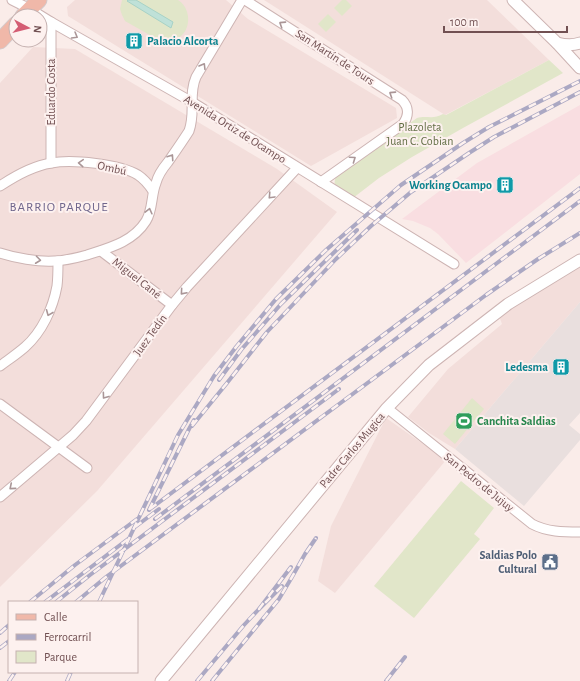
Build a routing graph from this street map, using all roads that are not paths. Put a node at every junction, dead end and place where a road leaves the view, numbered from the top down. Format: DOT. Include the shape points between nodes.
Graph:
graph roads {
  1 [pos="12,0"];
  2 [pos="244,0"];
  3 [pos="513,0"];
  4 [pos="31,8"];
  5 [pos="48,20"];
  6 [pos="51,22"];
  7 [pos="8,32"];
  8 [pos="0,41"];
  9 [pos="557,43"];
  10 [pos="580,43"];
  11 [pos="580,68"];
  12 [pos="192,102"];
  13 [pos="51,163"];
  14 [pos="297,168"];
  15 [pos="321,182"];
  16 [pos="0,186"];
  17 [pos="153,191"];
  18 [pos="101,251"];
  19 [pos="0,253"];
  20 [pos="580,260"];
  21 [pos="58,261"];
  22 [pos="454,264"];
  23 [pos="172,305"];
  24 [pos="0,366"];
  25 [pos="0,404"];
  26 [pos="387,408"];
  27 [pos="59,447"];
  28 [pos="87,468"];
  29 [pos="0,497"];
  30 [pos="580,532"];
  31 [pos="161,681"];
  1 -- 4 [label="street, Avenida Ortiz de Ocampo"];
  12 -- 2 [label="street, one-way" via="196,77"];
  15 -- 2 [label="street, San Martín de Tours, one-way" via="403,124 408,113 407,107 402,100"];
  3 -- 9 [label="street"];
  5 -- 6 [label="street, Avenida Ortiz de Ocampo"];
  6 -- 12 [label="street, Avenida Ortiz de Ocampo, one-way"];
  6 -- 13 [label="street, Eduardo Costa"];
  7 -- 8 [label="main road"];
  9 -- 10 [label="street"];
  9 -- 11 [label="street"];
  12 -- 14 [label="street, Avenida Ortiz de Ocampo"];
  17 -- 12 [label="street, one-way" via="160,174 189,131"];
  13 -- 16 [label="street, Ombú" via="23,173"];
  17 -- 13 [label="street, Ombú, one-way" via="139,176 123,168 89,163"];
  14 -- 15 [label="street, Avenida Ortiz de Ocampo"];
  14 -- 23 [label="street, Juez Tedín, one-way"];
  15 -- 22 [label="street, Avenida Ortiz de Ocampo"];
  18 -- 17 [label="street, one-way" via="130,238 141,227 147,220"];
  18 -- 21 [label="street"];
  18 -- 23 [label="street, Miguel Cané"];
  19 -- 21 [label="street, one-way" via="36,260"];
  20 -- 26 [label="street, Padre Carlos Mugica" via="508,304 430,364"];
  21 -- 24 [label="street, one-way" via="57,285 46,320 25,347"];
  23 -- 27 [label="street, Juez Tedín, one-way" via="92,414"];
  25 -- 27 [label="street"];
  26 -- 30 [label="street, San Pedro de Jujuy" via="532,524 548,530"];
  26 -- 31 [label="street, Padre Carlos Mugica"];
  27 -- 28 [label="street"];
  27 -- 29 [label="street, Juez Tedín, one-way"];
}
